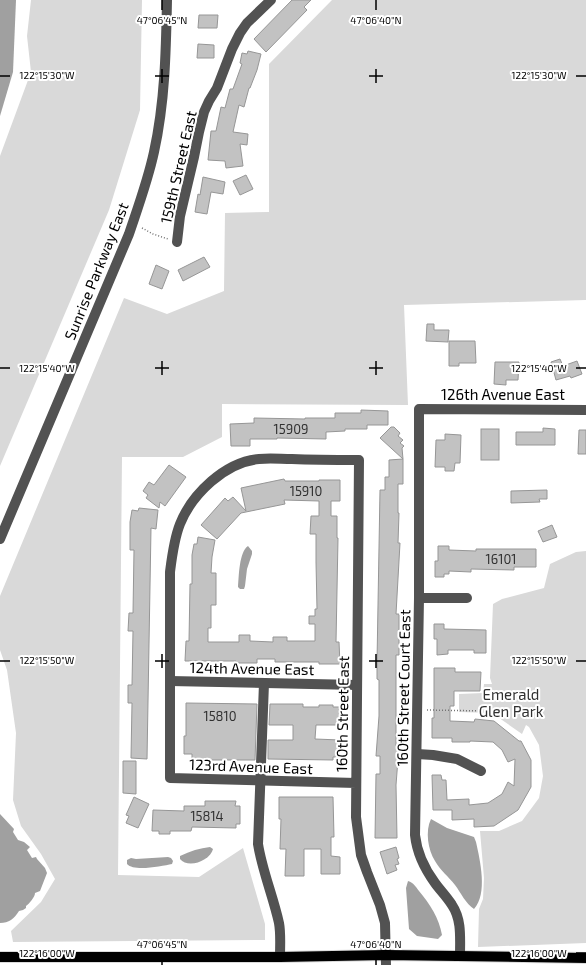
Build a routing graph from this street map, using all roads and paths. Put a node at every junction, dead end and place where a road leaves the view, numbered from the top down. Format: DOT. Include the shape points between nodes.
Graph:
graph roads {
  1 [pos="166,0"];
  2 [pos="271,0"];
  3 [pos="146,230"];
  4 [pos="177,242"];
  5 [pos="419,409"];
  6 [pos="586,410"];
  7 [pos="0,539"];
  8 [pos="419,598"];
  9 [pos="466,598"];
  10 [pos="170,681"];
  11 [pos="264,683"];
  12 [pos="357,685"];
  13 [pos="417,710"];
  14 [pos="487,711"];
  15 [pos="417,754"];
  16 [pos="481,771"];
  17 [pos="261,782"];
  18 [pos="356,783"];
  19 [pos="460,956"];
  20 [pos="0,957"];
  21 [pos="280,957"];
  22 [pos="586,958"];
  23 [pos="386,960"];
  1 -- 7 [label="street, Sunrise Parkway East" via="166,52 160,117 154,153 139,206"];
  2 -- 4 [label="street, 159th Street East" via="240,33 204,112 180,216"];
  3 -- 4 [label="path"];
  5 -- 6 [label="street, 126th Avenue East"];
  5 -- 8 [label="street, 160th Street Court East"];
  8 -- 9 [label="street"];
  8 -- 13 [label="street, 160th Street Court East"];
  10 -- 11 [label="street, 124th Avenue East"];
  10 -- 12 [label="street, 160th Street East" via="172,556 180,524 203,488 230,468 258,459 359,460"];
  10 -- 17 [label="street, 123rd Avenue East" via="170,778"];
  11 -- 12 [label="street, 124th Avenue East"];
  11 -- 17 [label="street"];
  12 -- 18 [label="street, 160th Street East"];
  13 -- 14 [label="path"];
  13 -- 15 [label="street, 160th Street Court East"];
  15 -- 16 [label="street" via="457,759"];
  15 -- 19 [label="street, 160th Street Court East" via="417,848 427,872 453,905 460,928"];
  17 -- 18 [label="street, 123rd Avenue East"];
  17 -- 21 [label="street" via="258,844 279,922"];
  18 -- 23 [label="street, 160th Street East" via="356,817 361,855 385,923"];
  19 -- 22 [label="main road"];
  19 -- 23 [label="main road"];
  20 -- 21 [label="main road"];
  21 -- 23 [label="main road"];
}
